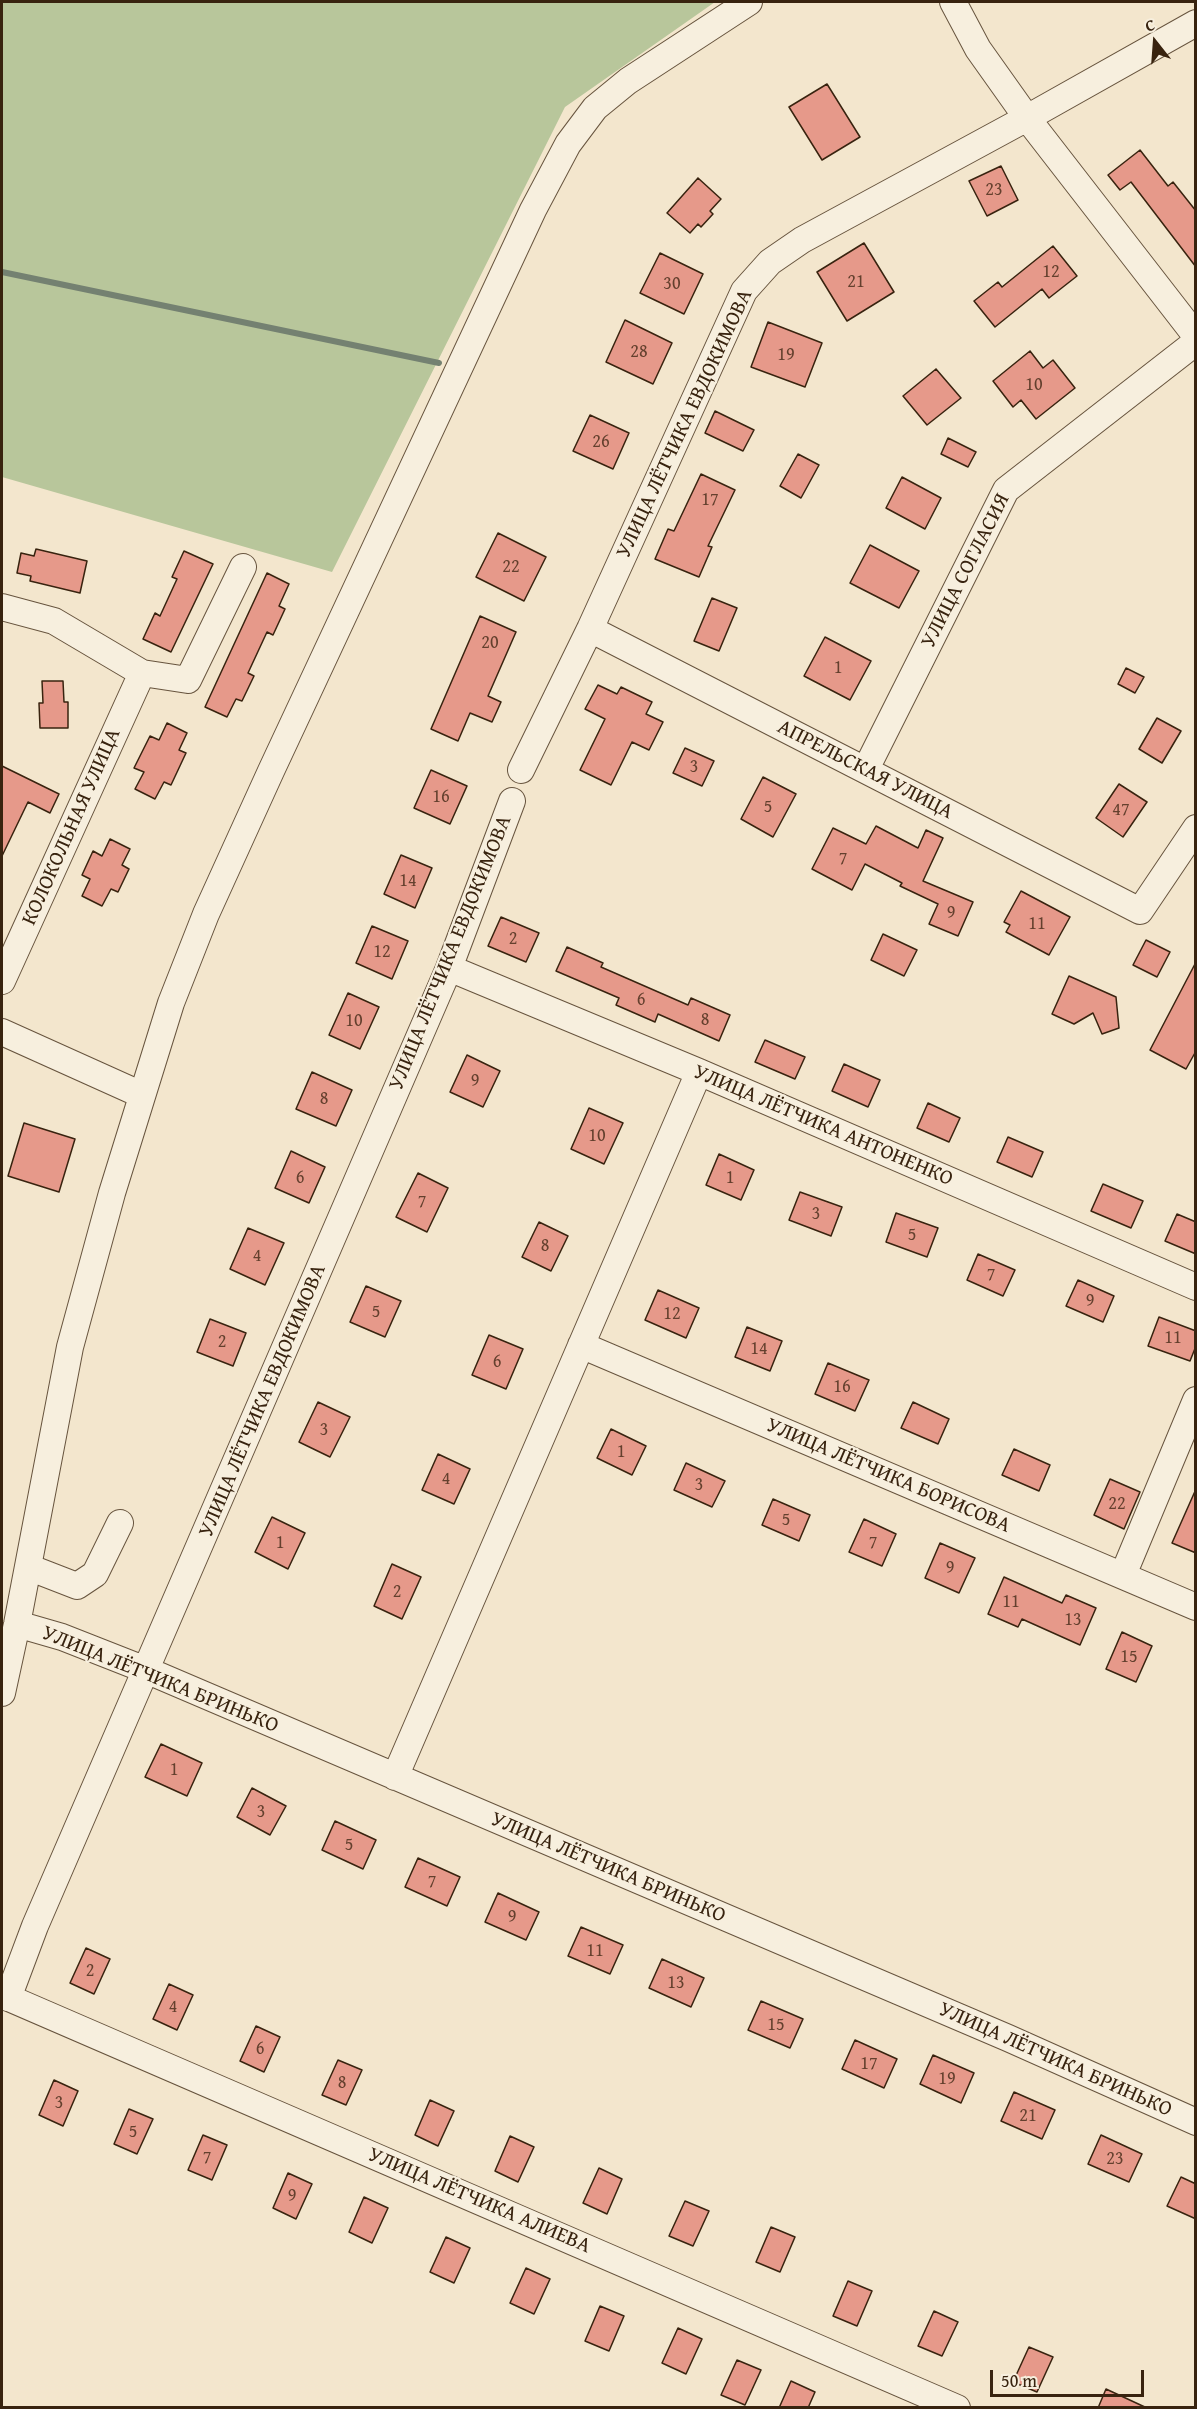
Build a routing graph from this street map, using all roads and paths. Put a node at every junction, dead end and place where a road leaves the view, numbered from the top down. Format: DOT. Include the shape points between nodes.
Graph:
graph roads {
  1 [pos="749,2"];
  2 [pos="953,2"];
  3 [pos="1196,23"];
  4 [pos="1027,118"];
  5 [pos="1196,336"];
  6 [pos="1196,342"];
  7 [pos="243,567"];
  8 [pos="2,607"];
  9 [pos="590,629"];
  10 [pos="142,673"];
  11 [pos="521,770"];
  12 [pos="866,770"];
  13 [pos="512,801"];
  14 [pos="1196,828"];
  15 [pos="449,968"];
  16 [pos="2,981"];
  17 [pos="2,1032"];
  18 [pos="699,1072"];
  19 [pos="142,1095"];
  20 [pos="1196,1287"];
  21 [pos="581,1345"];
  22 [pos="1196,1400"];
  23 [pos="120,1523"];
  24 [pos="28,1567"];
  25 [pos="1124,1575"];
  26 [pos="1196,1607"];
  27 [pos="17,1624"];
  28 [pos="146,1670"];
  29 [pos="2,1693"];
  30 [pos="395,1777"];
  31 [pos="5,1996"];
  32 [pos="1196,2122"];
  33 [pos="957,2408"];
  1 -- 19 [label="street" via="628,81 595,108 568,144 533,210 211,904 171,1003"];
  2 -- 4 [label="street" via="978,49"];
  3 -- 4 [label="street, УЛИЦА ЛЁТЧИКА ЕВДОКИМОВА"];
  4 -- 5 [label="street"];
  4 -- 9 [label="street, УЛИЦА ЛЁТЧИКА ЕВДОКИМОВА" via="802,240 770,262 744,291"];
  6 -- 12 [label="street, УЛИЦА СОГЛАСИЯ" via="1006,490"];
  7 -- 10 [label="street" via="189,680"];
  8 -- 10 [label="street" via="54,621"];
  9 -- 11 [label="street, УЛИЦА ЛЁТЧИКА ЕВДОКИМОВА"];
  9 -- 12 [label="street, АПРЕЛЬСКАЯ УЛИЦА"];
  10 -- 16 [label="street, КОЛОКОЛЬНАЯ УЛИЦА"];
  12 -- 14 [label="street, АПРЕЛЬСКАЯ УЛИЦА" via="1140,911"];
  13 -- 15 [label="street, УЛИЦА ЛЁТЧИКА ЕВДОКИМОВА"];
  15 -- 18 [label="street, УЛИЦА ЛЁТЧИКА АНТОНЕНКО"];
  15 -- 28 [label="street, УЛИЦА ЛЁТЧИКА ЕВДОКИМОВА"];
  17 -- 19 [label="street"];
  18 -- 20 [label="street, УЛИЦА ЛЁТЧИКА АНТОНЕНКО"];
  18 -- 21 [label="street"];
  19 -- 24 [label="street" via="70,1347"];
  21 -- 25 [label="street, УЛИЦА ЛЁТЧИКА БОРИСОВА"];
  21 -- 30 [label="street"];
  22 -- 25 [label="street"];
  23 -- 24 [label="street" via="95,1574 77,1586"];
  24 -- 27 [label="street"];
  25 -- 26 [label="street, УЛИЦА ЛЁТЧИКА БОРИСОВА"];
  27 -- 28 [label="street, УЛИЦА ЛЁТЧИКА БРИНЬКО"];
  27 -- 29 [label="street"];
  28 -- 30 [label="street, УЛИЦА ЛЁТЧИКА БРИНЬКО"];
  28 -- 31 [label="street, УЛИЦА ЛЁТЧИКА ЕВДОКИМОВА"];
  30 -- 32 [label="street, УЛИЦА ЛЁТЧИКА БРИНЬКО"];
  31 -- 33 [label="street, УЛИЦА ЛЁТЧИКА АЛИЕВА"];
}
